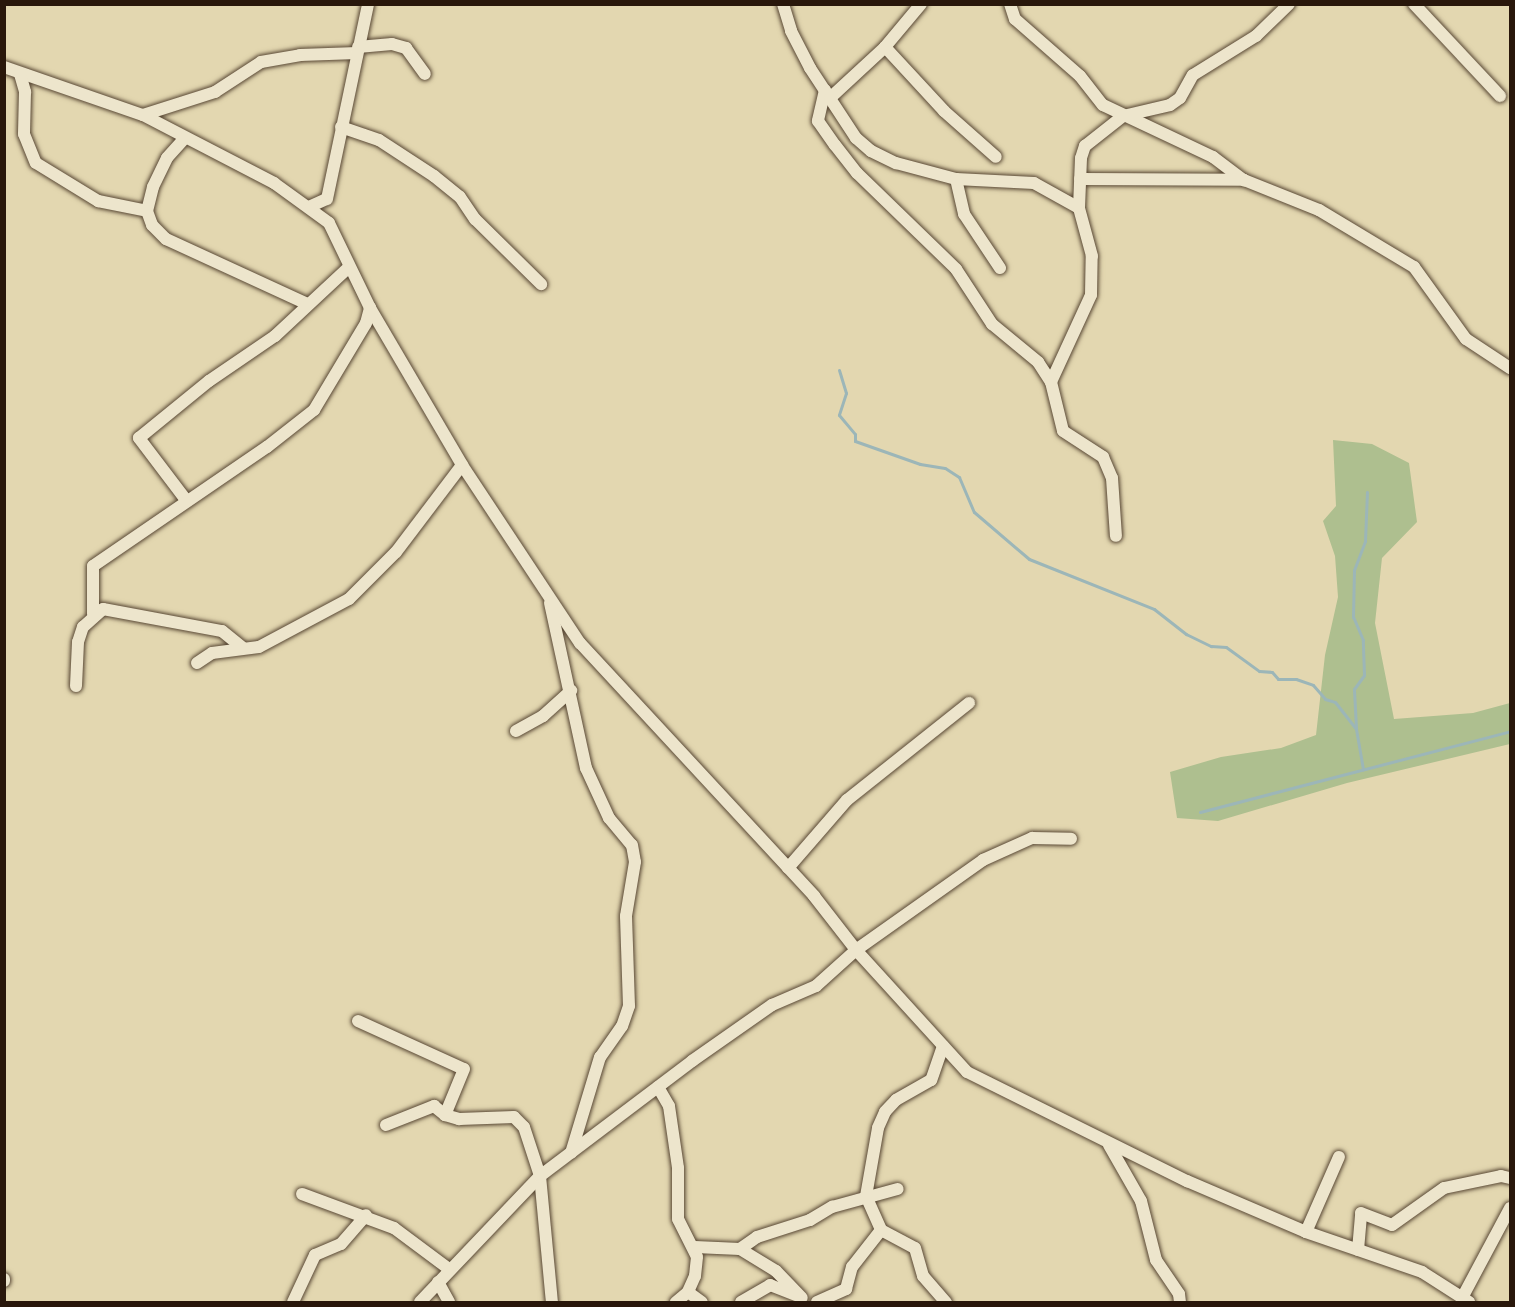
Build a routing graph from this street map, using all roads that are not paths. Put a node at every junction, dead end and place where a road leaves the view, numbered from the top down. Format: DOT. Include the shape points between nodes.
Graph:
graph roads {
  1 [pos="369,4"];
  2 [pos="783,4"];
  3 [pos="921,4"];
  4 [pos="1010,4"];
  5 [pos="1289,4"];
  6 [pos="1414,4"];
  7 [pos="885,47"];
  8 [pos="358,50"];
  9 [pos="4,67"];
  10 [pos="20,74"];
  11 [pos="425,74"];
  12 [pos="827,94"];
  13 [pos="1500,96"];
  14 [pos="143,115"];
  15 [pos="1123,116"];
  16 [pos="340,127"];
  17 [pos="184,139"];
  18 [pos="996,157"];
  19 [pos="956,179"];
  20 [pos="1080,179"];
  21 [pos="1244,180"];
  22 [pos="327,199"];
  23 [pos="311,206"];
  24 [pos="1079,208"];
  25 [pos="147,211"];
  26 [pos="329,223"];
  27 [pos="348,268"];
  28 [pos="1000,268"];
  29 [pos="541,284"];
  30 [pos="307,304"];
  31 [pos="370,308"];
  32 [pos="1510,368"];
  33 [pos="1051,382"];
  34 [pos="462,465"];
  35 [pos="186,500"];
  36 [pos="1116,536"];
  37 [pos="549,597"];
  38 [pos="93,614"];
  39 [pos="243,648"];
  40 [pos="197,663"];
  41 [pos="76,686"];
  42 [pos="571,691"];
  43 [pos="969,704"];
  44 [pos="516,731"];
  45 [pos="1071,839"];
  46 [pos="788,868"];
  47 [pos="856,950"];
  48 [pos="358,1022"];
  49 [pos="943,1046"];
  50 [pos="658,1087"];
  51 [pos="445,1115"];
  52 [pos="386,1125"];
  53 [pos="1109,1145"];
  54 [pos="571,1153"];
  55 [pos="1128,1154"];
  56 [pos="1339,1157"];
  57 [pos="1126,1175"];
  58 [pos="540,1176"];
  59 [pos="1510,1178"];
  60 [pos="898,1189"];
  61 [pos="302,1194"];
  62 [pos="866,1196"];
  63 [pos="1510,1208"];
  64 [pos="366,1215"];
  65 [pos="881,1230"];
  66 [pos="1306,1232"];
  67 [pos="695,1247"];
  68 [pos="740,1249"];
  69 [pos="1358,1250"];
  70 [pos="449,1269"];
  71 [pos="438,1282"];
  72 [pos="688,1292"];
  73 [pos="802,1298"];
  74 [pos="1179,1300"];
  75 [pos="1466,1300"];
  76 [pos="293,1302"];
  77 [pos="420,1302"];
  78 [pos="448,1302"];
  79 [pos="552,1302"];
  80 [pos="676,1302"];
  81 [pos="702,1302"];
  82 [pos="741,1302"];
  83 [pos="816,1302"];
  84 [pos="946,1302"];
  1 -- 8 [label="street"];
  2 -- 12 [label="street" via="790,31"];
  3 -- 7 [label="street"];
  4 -- 15 [label="street" via="1015,18 1080,76 1103,105"];
  5 -- 15 [label="street" via="1256,36 1193,75 1180,98 1170,105"];
  6 -- 13 [label="street"];
  7 -- 12 [label="street"];
  7 -- 18 [label="street" via="944,111"];
  8 -- 11 [label="street" via="392,44 406,48"];
  8 -- 14 [label="street" via="261,62 215,92"];
  8 -- 16 [label="street"];
  9 -- 10 [label="street"];
  10 -- 14 [label="street"];
  10 -- 25 [label="street" via="25,92 24,135 36,163 98,201"];
  12 -- 19 [label="street" via="856,138 871,152"];
  12 -- 33 [label="street" via="818,121 857,173 956,270 992,324 1038,362"];
  14 -- 17 [label="street"];
  15 -- 20 [label="street" via="1085,146"];
  15 -- 21 [label="street" via="1212,157"];
  16 -- 22 [label="street"];
  16 -- 29 [label="street" via="380,140 434,176 460,197 475,219"];
  17 -- 23 [label="street" via="223,154"];
  17 -- 25 [label="street" via="167,158"];
  19 -- 24 [label="street" via="1034,183"];
  19 -- 28 [label="street" via="964,214"];
  20 -- 21 [label="street"];
  20 -- 24 [label="street"];
  21 -- 32 [label="street" via="1318,210 1414,267 1466,339"];
  22 -- 23 [label="street"];
  22 -- 26 [label="street"];
  23 -- 26 [label="street"];
  24 -- 33 [label="street" via="1092,256 1091,296"];
  25 -- 30 [label="street" via="152,225 165,239"];
  26 -- 27 [label="street"];
  27 -- 30 [label="street"];
  27 -- 31 [label="street"];
  30 -- 35 [label="street" via="274,336 139,438"];
  31 -- 34 [label="street"];
  31 -- 35 [label="street" via="366,323 314,410 267,447"];
  33 -- 36 [label="street" via="1063,431 1103,457 1112,478"];
  34 -- 37 [label="street"];
  34 -- 39 [label="street" via="396,552 349,599 259,647"];
  35 -- 38 [label="street" via="93,566"];
  37 -- 42 [label="street"];
  37 -- 46 [label="street" via="580,643"];
  38 -- 39 [label="street" via="103,609 200,625 222,631"];
  38 -- 41 [label="street" via="78,642"];
  39 -- 40 [label="street" via="212,652"];
  42 -- 44 [label="street" via="543,716"];
  42 -- 54 [label="street" via="586,768 609,818 632,845 635,862 626,916 629,1006 600,1057"];
  43 -- 46 [label="street" via="847,800"];
  45 -- 47 [label="street" via="1032,838 982,860"];
  46 -- 47 [label="street"];
  47 -- 49 [label="street"];
  47 -- 50 [label="street" via="816,986 772,1005"];
  48 -- 51 [label="street" via="464,1069"];
  49 -- 53 [label="street" via="967,1072"];
  49 -- 62 [label="street" via="931,1080 896,1100 885,1112 878,1128"];
  50 -- 54 [label="street"];
  50 -- 67 [label="street" via="669,1106 677,1157 678,1219"];
  51 -- 52 [label="street" via="434,1106"];
  51 -- 58 [label="street" via="459,1119 500,1114 514,1117 524,1127"];
  53 -- 55 [label="street"];
  53 -- 57 [label="street"];
  54 -- 58 [label="street"];
  55 -- 57 [label="street"];
  55 -- 66 [label="street"];
  56 -- 66 [label="street"];
  57 -- 74 [label="street" via="1141,1201 1156,1260"];
  58 -- 70 [label="street"];
  58 -- 79 [label="street"];
  59 -- 69 [label="street" via="1501,1176 1444,1188 1392,1226 1361,1213"];
  60 -- 62 [label="street"];
  61 -- 64 [label="street"];
  62 -- 65 [label="street"];
  62 -- 68 [label="street" via="757,1237"];
  63 -- 75 [label="street"];
  64 -- 70 [label="street" via="394,1228"];
  64 -- 76 [label="street" via="341,1244 315,1256"];
  65 -- 83 [label="street" via="852,1267 846,1289"];
  65 -- 84 [label="street" via="915,1248 923,1276"];
  66 -- 69 [label="street"];
  67 -- 68 [label="street"];
  67 -- 72 [label="street" via="695,1276"];
  68 -- 73 [label="street" via="776,1271"];
  69 -- 75 [label="street" via="1422,1272"];
  70 -- 71 [label="street"];
  71 -- 77 [label="street"];
  71 -- 78 [label="street"];
  72 -- 80 [label="street"];
  72 -- 81 [label="street"];
  73 -- 82 [label="street" via="770,1285"];
  73 -- 83 [label="street"];
}
